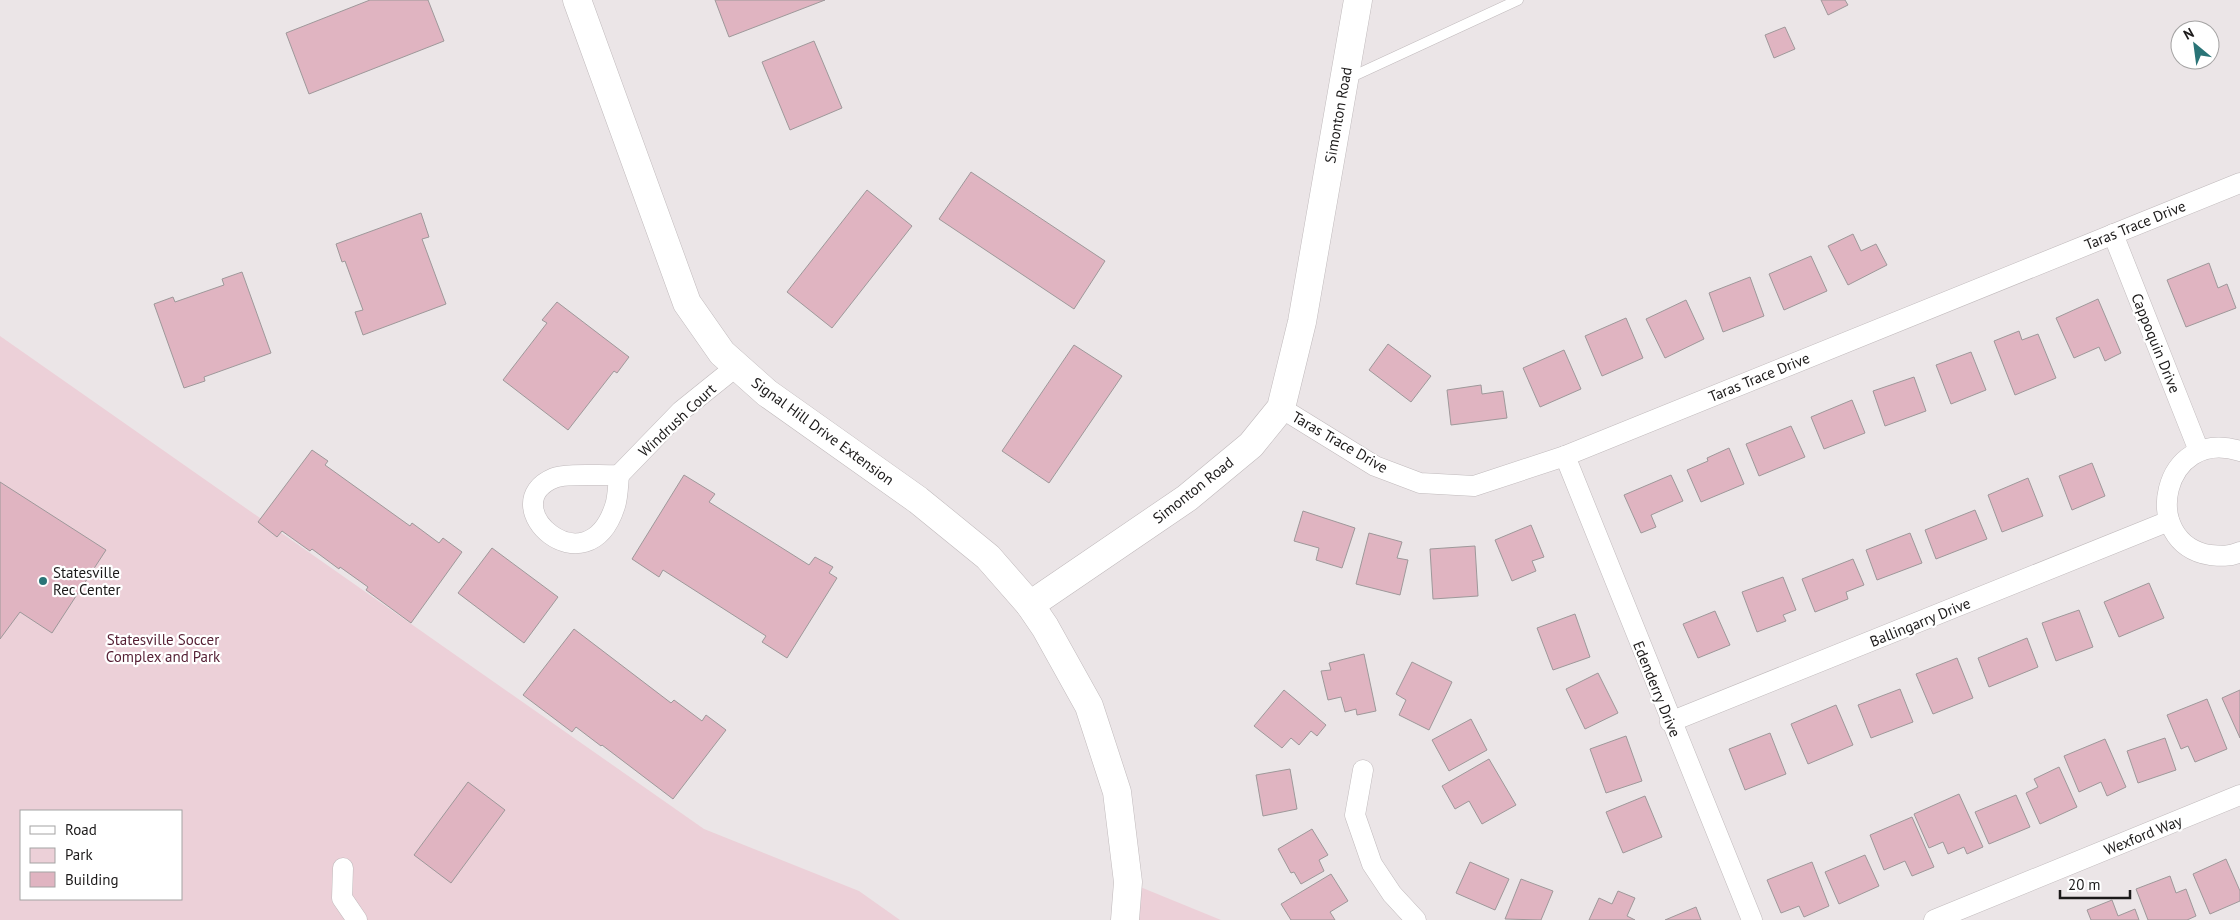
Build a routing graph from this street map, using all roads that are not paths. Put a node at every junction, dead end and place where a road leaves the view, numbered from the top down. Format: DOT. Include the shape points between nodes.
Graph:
graph roads {
  1 [pos="577,0"];
  2 [pos="1358,0"];
  3 [pos="1518,0"];
  4 [pos="1344,80"];
  5 [pos="2240,183"];
  6 [pos="2113,234"];
  7 [pos="737,366"];
  8 [pos="1281,408"];
  9 [pos="2199,451"];
  10 [pos="2240,451"];
  11 [pos="1565,456"];
  12 [pos="619,475"];
  13 [pos="2169,521"];
  14 [pos="2239,556"];
  15 [pos="1030,605"];
  16 [pos="1670,722"];
  17 [pos="1364,770"];
  18 [pos="2240,795"];
  19 [pos="343,868"];
  20 [pos="357,920"];
  21 [pos="1125,920"];
  22 [pos="1416,920"];
  23 [pos="1752,920"];
  24 [pos="1934,920"];
  1 -- 7 [label="street, Signal Hill Drive Extension" via="687,303 722,353"];
  2 -- 4 [label="street, Simonton Road"];
  3 -- 4 [label="lane"];
  4 -- 8 [label="street, Simonton Road" via="1302,322"];
  5 -- 6 [label="street, Taras Trace Drive"];
  6 -- 9 [label="street, Cappoquin Drive"];
  6 -- 11 [label="street, Taras Trace Drive"];
  7 -- 12 [label="street, Windrush Court" via="681,411"];
  7 -- 15 [label="street, Signal Hill Drive Extension" via="767,393 918,500 988,558"];
  8 -- 11 [label="street, Taras Trace Drive" via="1376,466 1420,483 1474,486"];
  8 -- 15 [label="street, Simonton Road" via="1250,445 1187,498"];
  9 -- 10 [label="street" via="2223,447"];
  9 -- 13 [label="street" via="2180,464 2171,478 2165,500"];
  11 -- 16 [label="street, Edenderry Drive"];
  12 -- 12 [label="street" via="556,477 543,483 535,492 533,507 537,522 550,536 578,544 594,539 607,525 616,504"];
  13 -- 14 [label="street" via="2184,542 2202,553"];
  13 -- 16 [label="street, Ballingarry Drive"];
  15 -- 21 [label="street" via="1046,627 1089,706 1117,792 1128,882"];
  16 -- 23 [label="street, Edenderry Drive"];
  17 -- 22 [label="street" via="1355,816 1372,864 1392,894"];
  18 -- 24 [label="street, Wexford Way"];
  19 -- 20 [label="street" via="342,898"];
}
